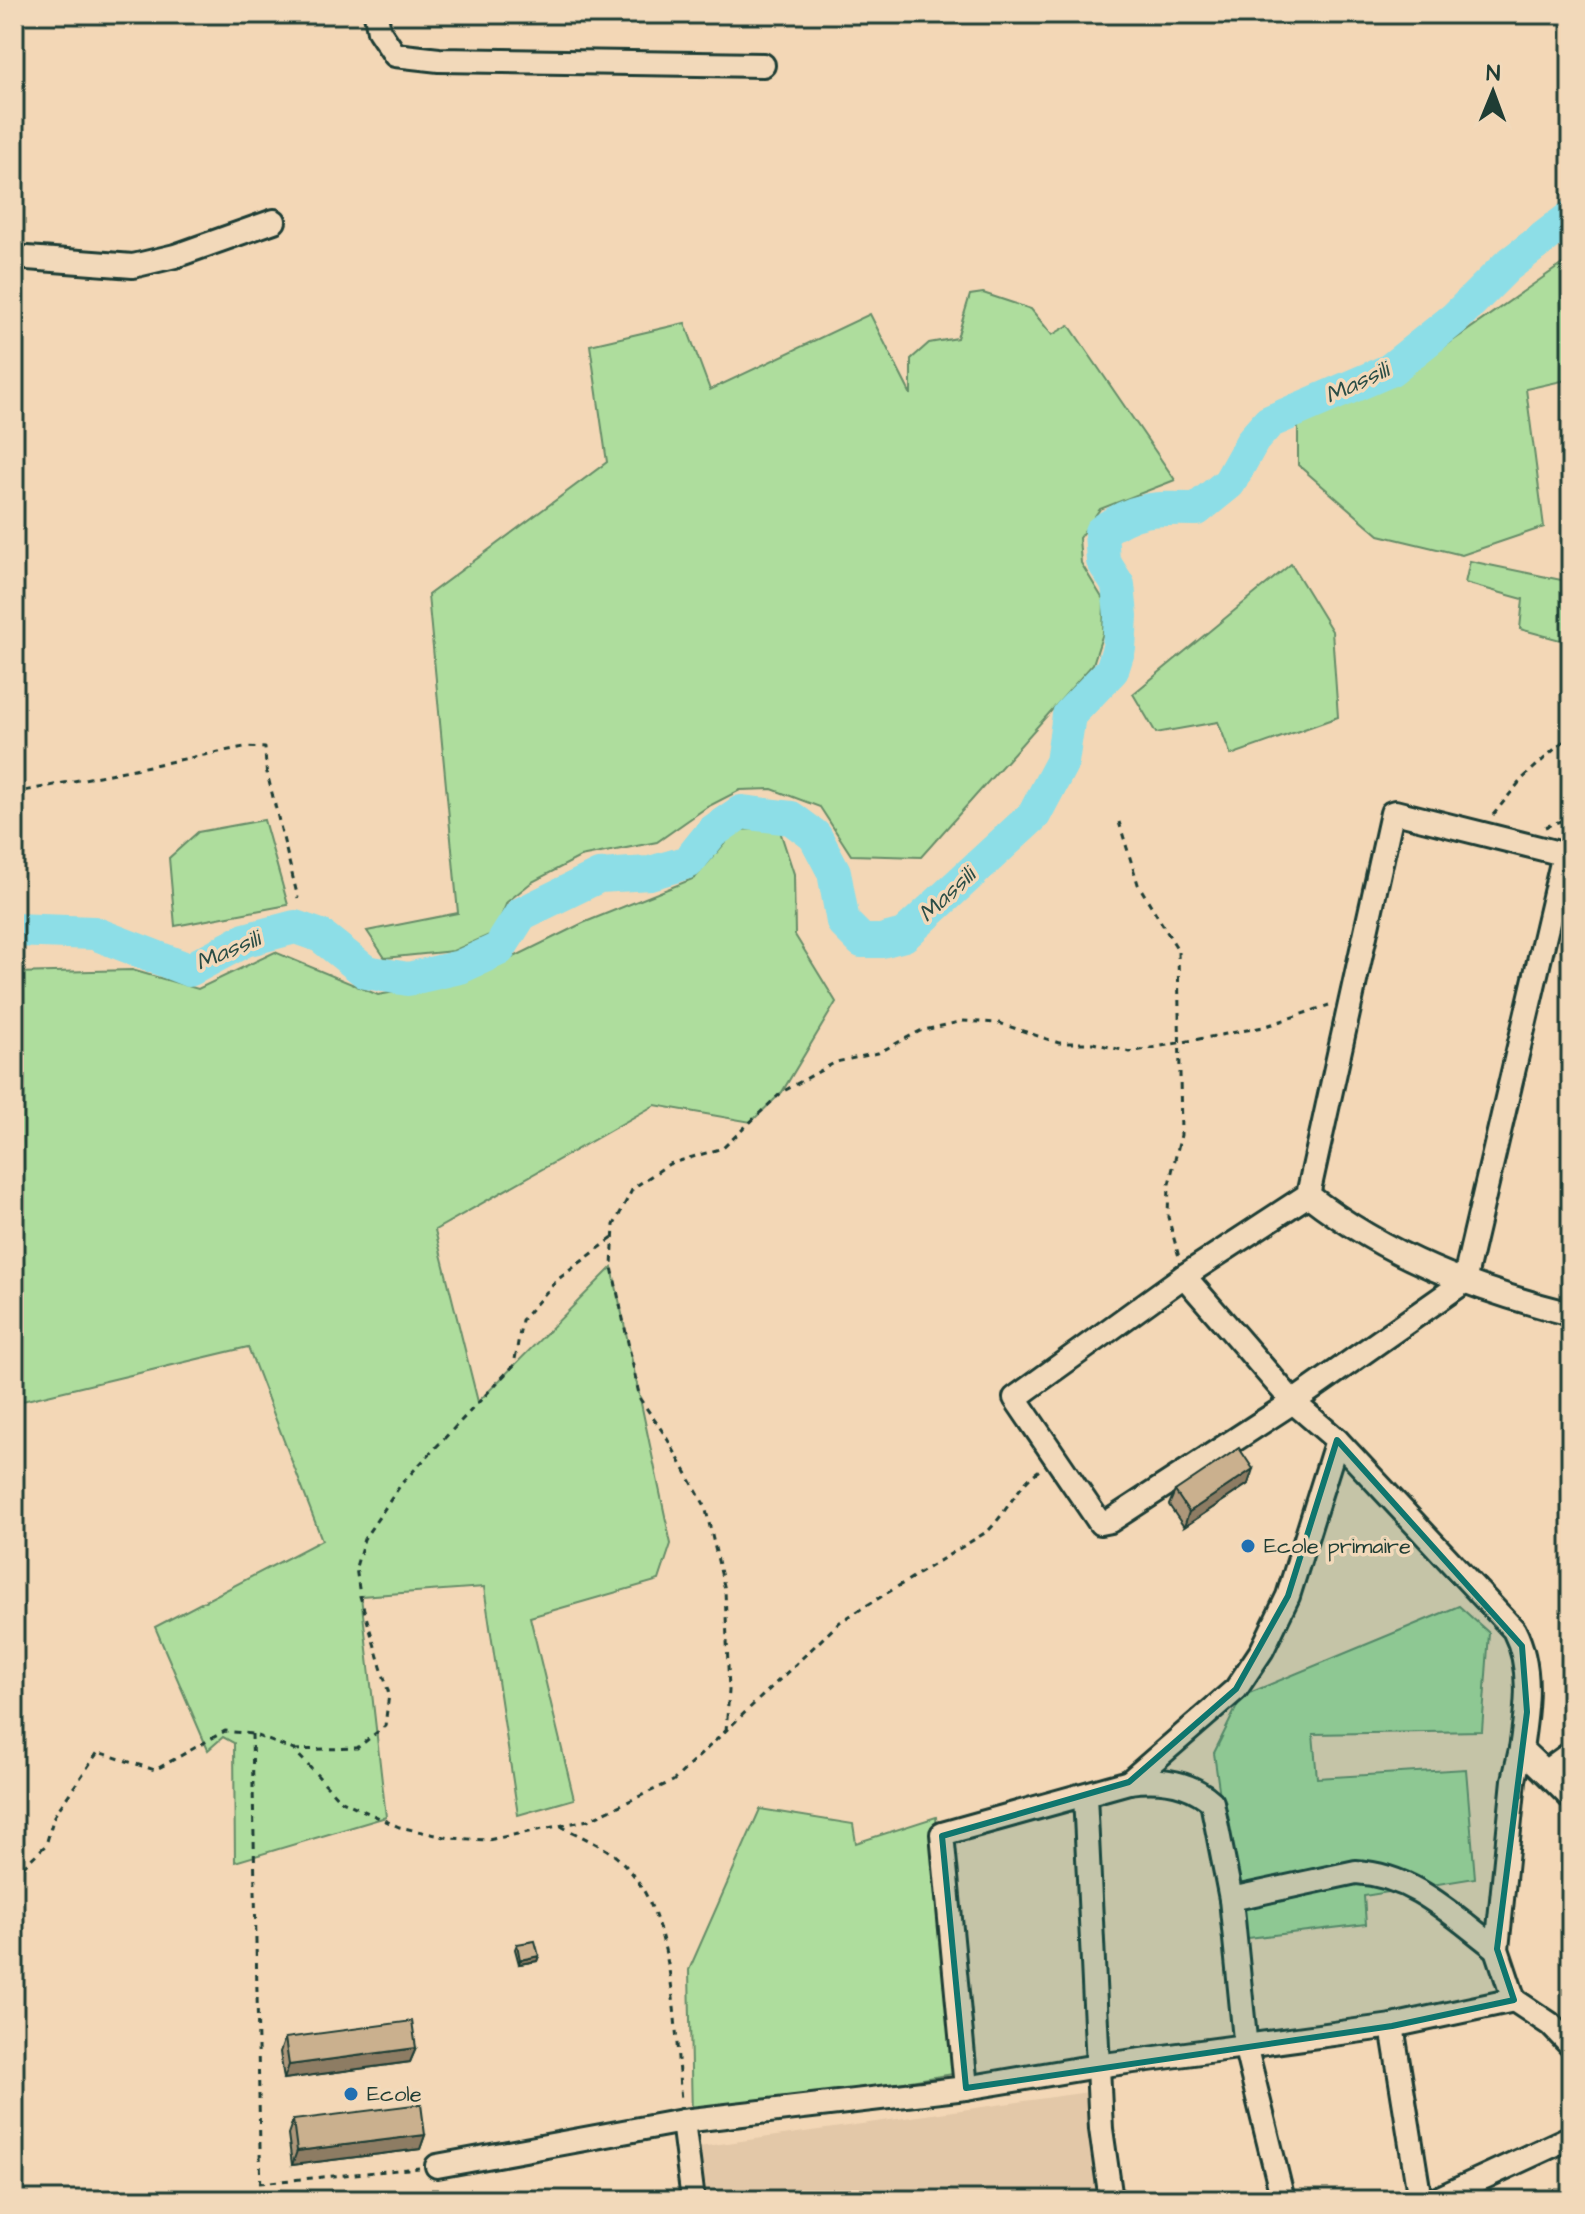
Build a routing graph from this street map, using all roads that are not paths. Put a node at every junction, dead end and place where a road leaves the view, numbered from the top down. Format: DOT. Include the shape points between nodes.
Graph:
graph roads {
  1 [pos="376,14"];
  2 [pos="763,65"];
  3 [pos="274,221"];
  4 [pos="14,257"];
  5 [pos="1567,855"];
  6 [pos="1308,1195"];
  7 [pos="1184,1276"];
  8 [pos="1464,1282"];
  9 [pos="1571,1314"];
  10 [pos="1293,1402"];
  11 [pos="1337,1440"];
  12 [pos="1521,1749"];
  13 [pos="1571,1753"];
  14 [pos="1545,1772"];
  15 [pos="1129,1782"];
  16 [pos="1085,1795"];
  17 [pos="1571,1798"];
  18 [pos="1231,1899"];
  19 [pos="1497,1949"];
  20 [pos="1514,2000"];
  21 [pos="1392,2026"];
  22 [pos="1571,2046"];
  23 [pos="1246,2049"];
  24 [pos="1097,2066"];
  25 [pos="966,2088"];
  26 [pos="683,2121"];
  27 [pos="1571,2137"];
  28 [pos="437,2166"];
  29 [pos="693,2200"];
  30 [pos="1111,2200"];
  31 [pos="1283,2200"];
  32 [pos="1420,2200"];
  33 [pos="1435,2200"];
  1 -- 2 [label="street" via="379,31 395,55"];
  3 -- 4 [label="street" via="133,266"];
  5 -- 6 [label="street" via="1393,812"];
  5 -- 8 [label="street"];
  6 -- 7 [label="street"];
  6 -- 8 [label="street" via="1343,1223"];
  7 -- 10 [label="street"];
  7 -- 10 [label="street" via="1015,1398 1100,1523"];
  8 -- 9 [label="street"];
  8 -- 10 [label="street"];
  10 -- 11 [label="street"];
  11 -- 12 [label="street" via="1514,1630 1526,1662"];
  11 -- 15 [label="street" via="1288,1596 1262,1650 1236,1689"];
  12 -- 14 [label="street"];
  12 -- 19 [label="street"];
  13 -- 14 [label="street"];
  14 -- 17 [label="street"];
  15 -- 16 [label="street"];
  15 -- 18 [label="street" via="1149,1779 1193,1787 1212,1802"];
  16 -- 24 [label="street"];
  16 -- 25 [label="street" via="942,1834"];
  18 -- 19 [label="street" via="1356,1872 1376,1873 1433,1899"];
  18 -- 23 [label="street"];
  19 -- 20 [label="street"];
  20 -- 21 [label="street"];
  20 -- 22 [label="street"];
  21 -- 23 [label="street"];
  21 -- 32 [label="street"];
  23 -- 24 [label="street"];
  23 -- 31 [label="street"];
  24 -- 25 [label="street"];
  24 -- 30 [label="street"];
  25 -- 26 [label="street"];
  26 -- 28 [label="street"];
  26 -- 29 [label="street"];
  27 -- 33 [label="street"];
}
